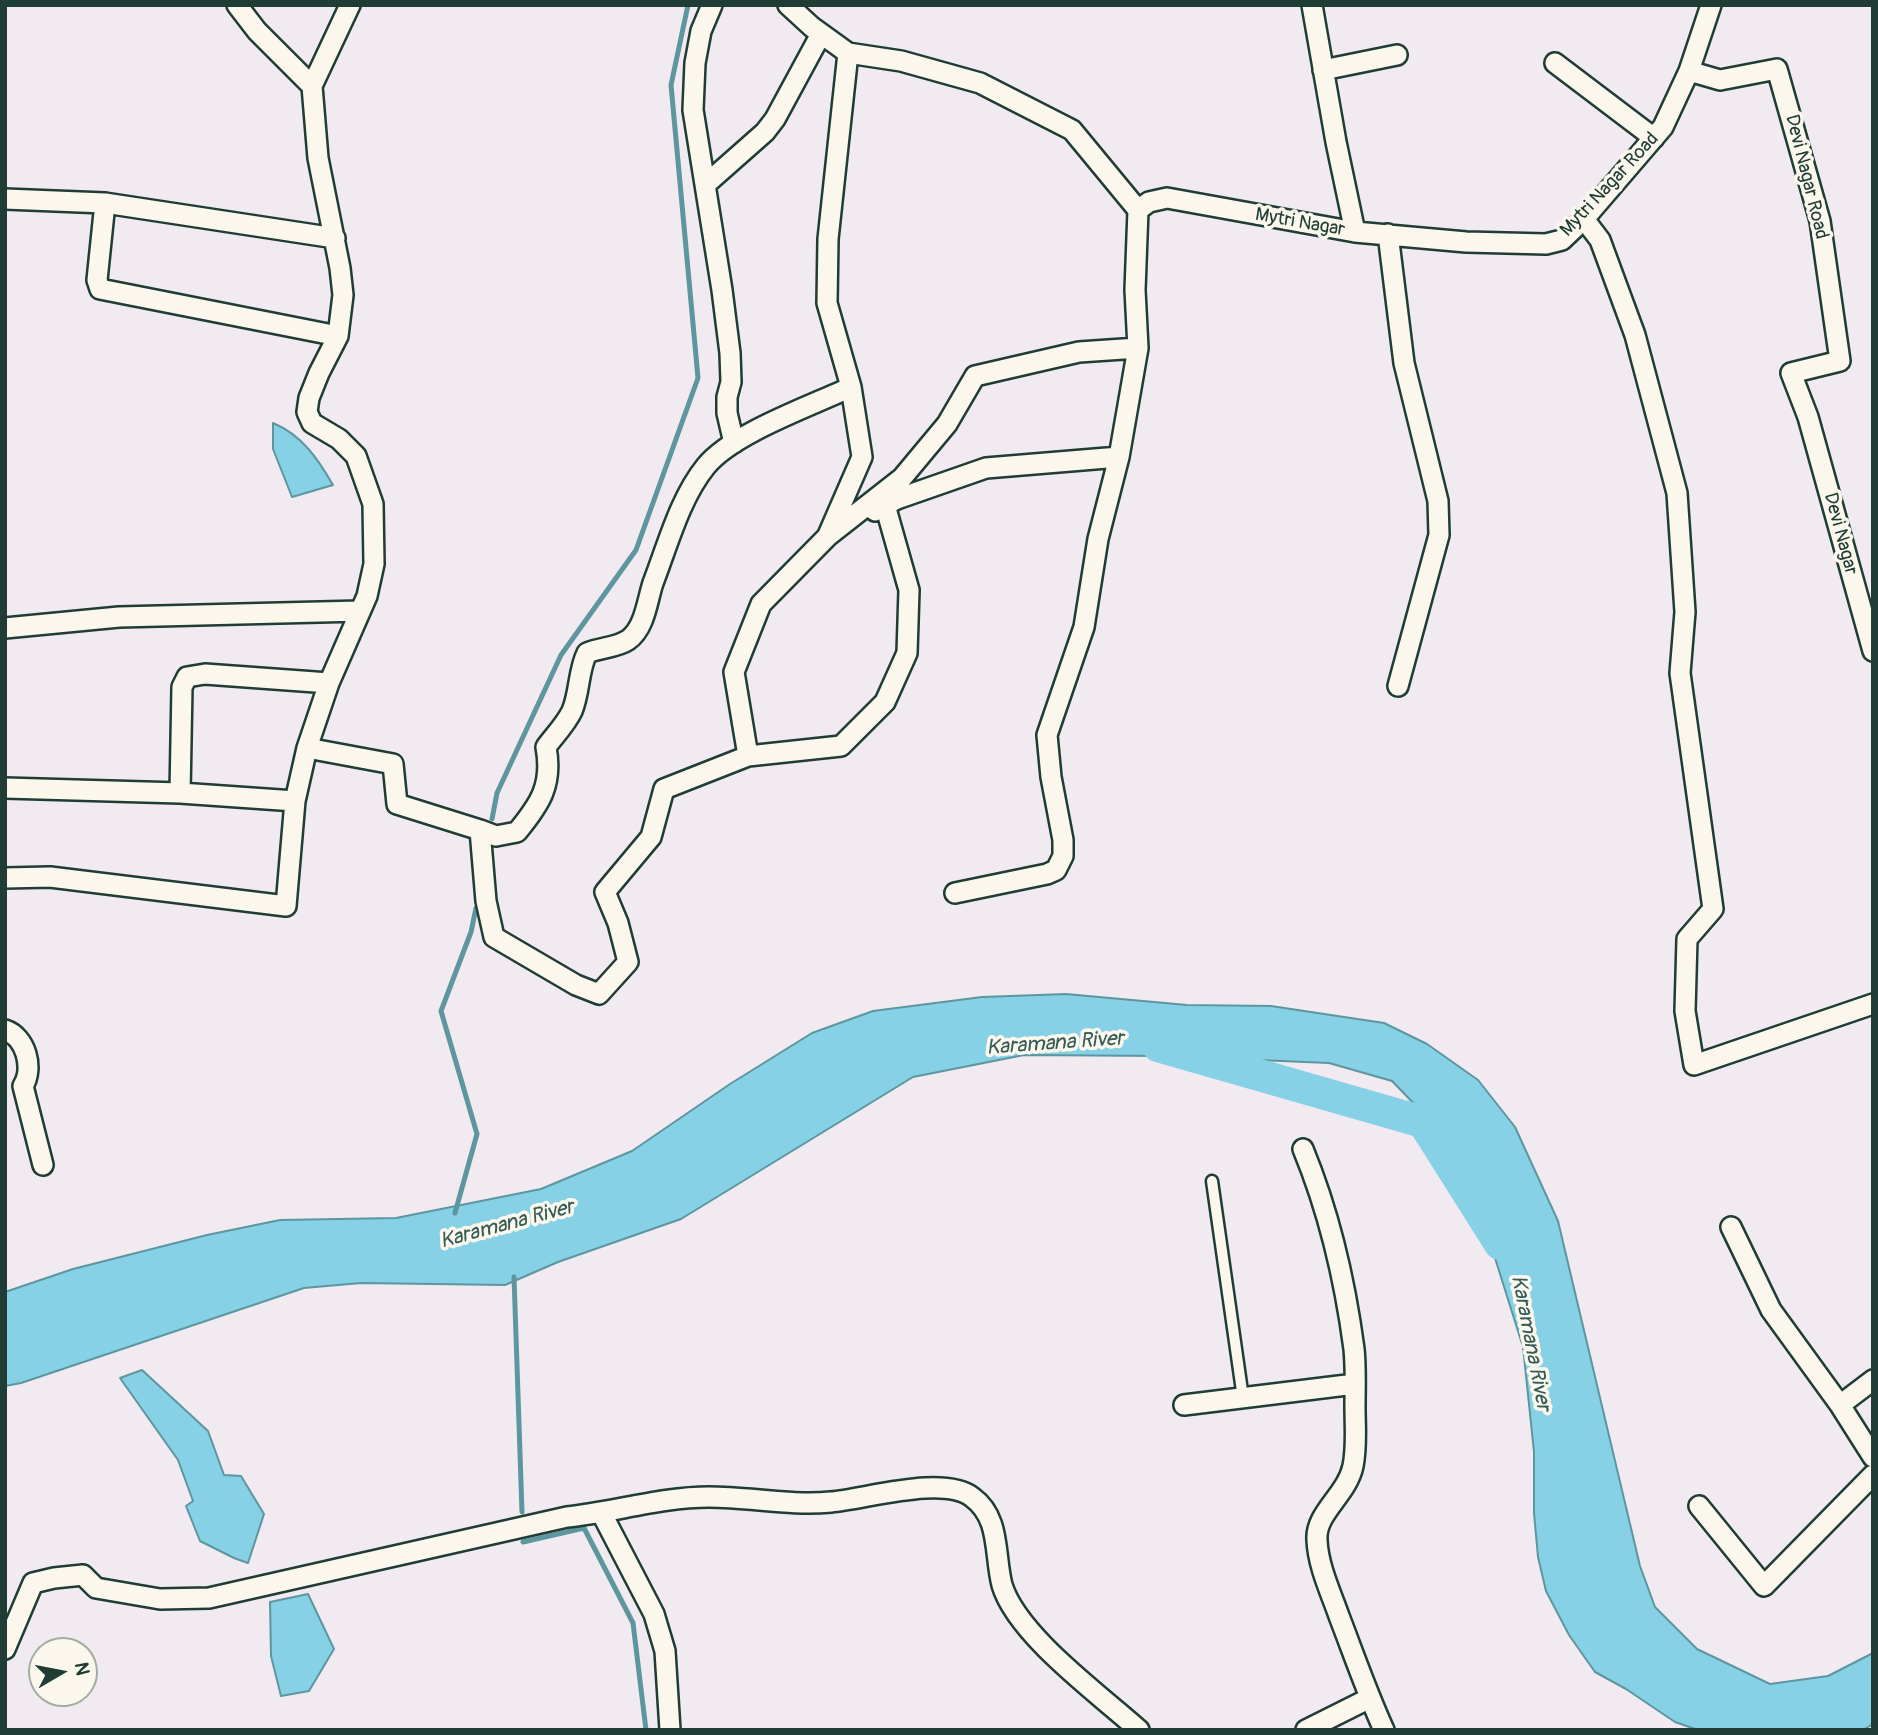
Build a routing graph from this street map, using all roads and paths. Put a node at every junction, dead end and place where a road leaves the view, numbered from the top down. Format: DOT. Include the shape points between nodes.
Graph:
graph roads {
  1 [pos="237,5"];
  2 [pos="350,5"];
  3 [pos="712,5"];
  4 [pos="788,5"];
  5 [pos="1312,5"];
  6 [pos="1711,5"];
  7 [pos="821,34"];
  8 [pos="848,53"];
  9 [pos="1397,55"];
  10 [pos="1555,63"];
  11 [pos="1322,70"];
  12 [pos="1689,71"];
  13 [pos="312,86"];
  14 [pos="1654,138"];
  15 [pos="705,185"];
  16 [pos="5,199"];
  17 [pos="106,203"];
  18 [pos="1138,211"];
  19 [pos="1584,219"];
  20 [pos="1356,232"];
  21 [pos="1388,234"];
  22 [pos="335,238"];
  23 [pos="1466,242"];
  24 [pos="338,336"];
  25 [pos="1138,348"];
  26 [pos="851,387"];
  27 [pos="1808,417"];
  28 [pos="734,443"];
  29 [pos="1119,457"];
  30 [pos="885,505"];
  31 [pos="828,536"];
  32 [pos="1866,602"];
  33 [pos="360,611"];
  34 [pos="5,628"];
  35 [pos="1873,651"];
  36 [pos="329,683"];
  37 [pos="1398,686"];
  38 [pos="307,748"];
  39 [pos="748,756"];
  40 [pos="5,788"];
  41 [pos="180,793"];
  42 [pos="295,801"];
  43 [pos="480,830"];
  44 [pos="5,878"];
  45 [pos="955,893"];
  46 [pos="1873,1004"];
  47 [pos="5,1030"];
  48 [pos="1303,1149"];
  49 [pos="43,1165"];
  50 [pos="1212,1181"];
  51 [pos="1731,1227"];
  52 [pos="1873,1380"];
  53 [pos="1355,1384"];
  54 [pos="1243,1398"];
  55 [pos="1184,1405"];
  56 [pos="1840,1405"];
  57 [pos="1873,1457"];
  58 [pos="1873,1475"];
  59 [pos="1699,1506"];
  60 [pos="602,1514"];
  61 [pos="5,1649"];
  62 [pos="1370,1698"];
  63 [pos="670,1730"];
  64 [pos="1139,1730"];
  65 [pos="1306,1730"];
  66 [pos="1384,1730"];
  1 -- 13 [label="street"];
  2 -- 13 [label="street"];
  3 -- 15 [label="street" via="695,64 693,110"];
  4 -- 7 [label="street"];
  5 -- 11 [label="street"];
  6 -- 12 [label="street, Mytri Nagar Road"];
  7 -- 8 [label="street"];
  7 -- 15 [label="street" via="775,120"];
  8 -- 18 [label="street" via="901,61 980,83 1072,130"];
  8 -- 26 [label="street" via="828,239 827,303"];
  9 -- 11 [label="street"];
  10 -- 14 [label="street"];
  11 -- 20 [label="street"];
  12 -- 14 [label="street, Mytri Nagar Road"];
  12 -- 27 [label="street, Devi Nagar Road" via="1720,80 1777,69 1820,220 1840,362 1791,373"];
  13 -- 22 [label="street" via="318,158"];
  14 -- 19 [label="street, Mytri Nagar Road"];
  15 -- 28 [label="street" via="728,341 731,382 727,413"];
  16 -- 17 [label="street"];
  17 -- 22 [label="street"];
  17 -- 24 [label="street" via="97,280 100,289"];
  18 -- 20 [label="street, Mytri Nagar" via="1149,202 1167,198"];
  18 -- 25 [label="street"];
  19 -- 23 [label="street, Mytri Nagar Road" via="1562,240 1546,244"];
  19 -- 46 [label="street" via="1600,240 1635,335 1677,493 1685,612 1680,673 1713,909 1687,939 1685,1012 1694,1065"];
  20 -- 21 [label="street, Mytri Nagar"];
  21 -- 23 [label="street, Mytri Nagar"];
  21 -- 37 [label="street" via="1404,363 1438,501 1439,524"];
  22 -- 24 [label="street" via="343,295"];
  24 -- 33 [label="street" via="319,373 307,412 312,423 356,456 373,504 374,564"];
  25 -- 29 [label="street"];
  25 -- 31 [label="street" via="1079,352 975,376 947,424 902,478"];
  26 -- 28 [label="street"];
  26 -- 31 [label="street" via="862,457"];
  27 -- 32 [label="street, Devi Nagar"];
  28 -- 43 [label="street" via="707,464 686,498 644,616 630,639 587,653 571,713 547,747 548,781 530,817 517,832 496,836"];
  29 -- 30 [label="street" via="986,468"];
  29 -- 45 [label="street" via="1098,539 1084,627 1047,735 1063,856 1056,870 1047,874"];
  30 -- 31 [label="street"];
  30 -- 39 [label="street" via="909,590 906,653 885,702 841,746"];
  31 -- 39 [label="street" via="761,604 734,672"];
  32 -- 35 [label="street, Devi Nagar"];
  33 -- 34 [label="street" via="119,617"];
  33 -- 36 [label="street"];
  36 -- 38 [label="street"];
  36 -- 41 [label="street" via="205,674 187,677 182,687"];
  38 -- 42 [label="street"];
  38 -- 43 [label="street" via="393,764 397,804"];
  39 -- 43 [label="street" via="664,789 651,837 604,891 628,962 599,994 494,937"];
  40 -- 41 [label="street"];
  41 -- 42 [label="street"];
  42 -- 44 [label="street" via="286,906 50,877"];
  47 -- 49 [label="street" via="24,1046 29,1064 23,1086"];
  48 -- 53 [label="street" via="1321,1192 1340,1272"];
  50 -- 54 [label="lane"];
  51 -- 56 [label="street" via="1771,1310"];
  52 -- 56 [label="street"];
  53 -- 54 [label="street"];
  53 -- 62 [label="street" via="1353,1466 1338,1499 1318,1526 1317,1541 1327,1583"];
  54 -- 55 [label="street"];
  56 -- 57 [label="street"];
  58 -- 59 [label="street" via="1764,1586"];
  60 -- 61 [label="street" via="567,1517 209,1598 160,1599 106,1590 96,1588 83,1575 43,1580 33,1583"];
  60 -- 63 [label="street" via="654,1614 665,1651"];
  60 -- 64 [label="street" via="708,1497 831,1502 954,1488 972,1496 989,1515 1002,1584 1016,1616"];
  62 -- 65 [label="street"];
  62 -- 66 [label="street"];
}
